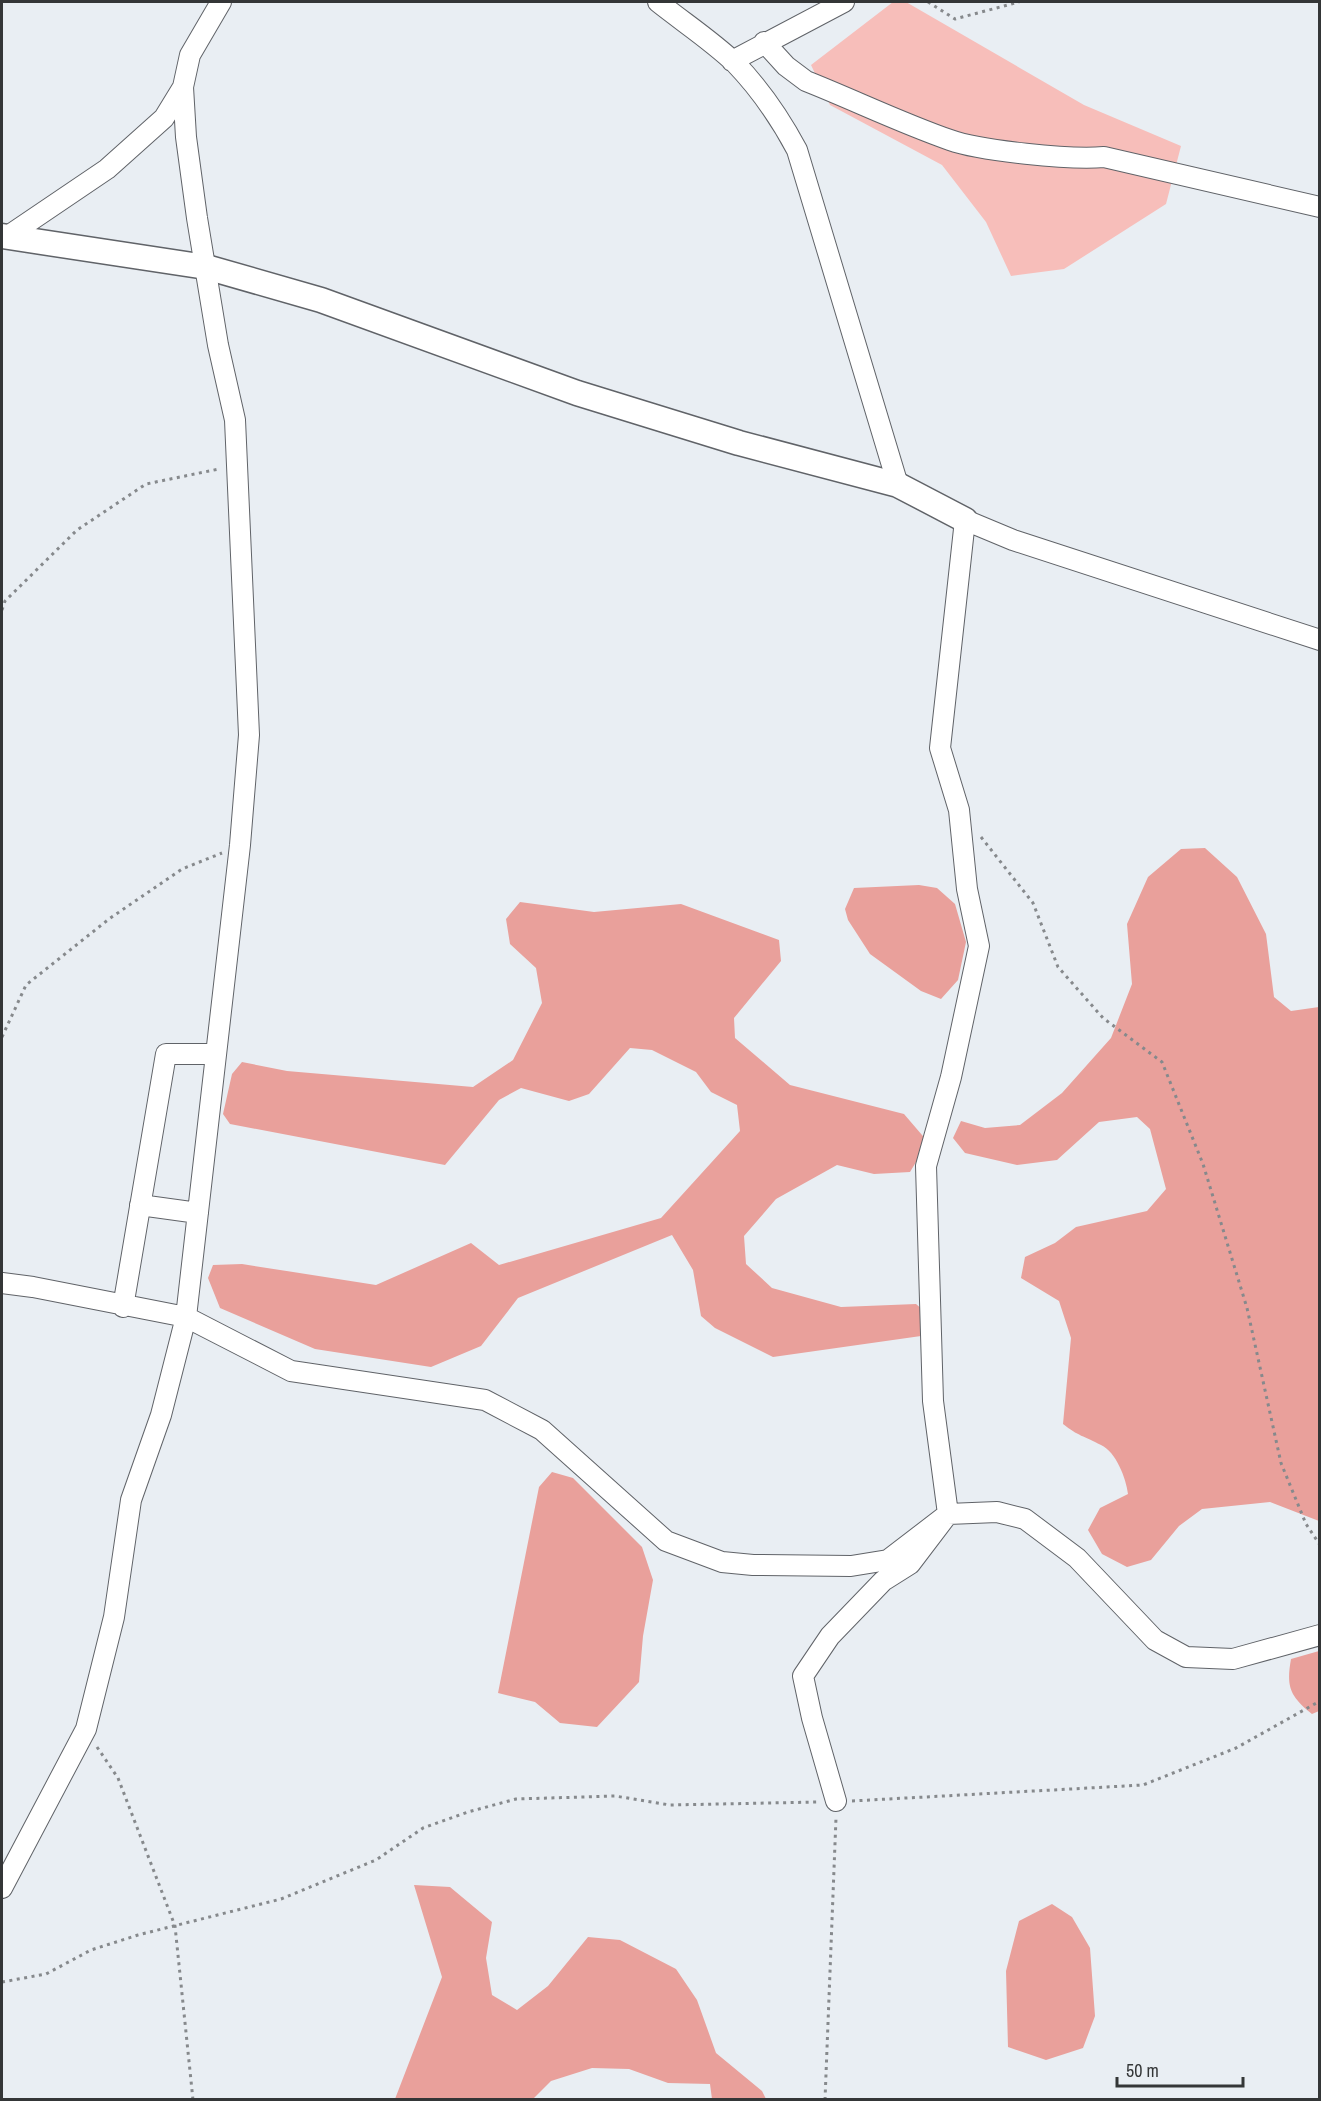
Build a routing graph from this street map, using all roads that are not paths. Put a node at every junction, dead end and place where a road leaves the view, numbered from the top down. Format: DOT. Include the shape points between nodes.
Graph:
graph roads {
  1 [pos="221,2"];
  2 [pos="658,2"];
  3 [pos="844,2"];
  4 [pos="764,42"];
  5 [pos="732,61"];
  6 [pos="183,87"];
  7 [pos="1320,207"];
  8 [pos="5,236"];
  9 [pos="206,267"];
  10 [pos="898,485"];
  11 [pos="965,520"];
  12 [pos="1320,640"];
  13 [pos="216,1054"];
  14 [pos="140,1205"];
  15 [pos="198,1213"];
  16 [pos="2,1283"];
  17 [pos="123,1306"];
  18 [pos="186,1317"];
  19 [pos="948,1514"];
  20 [pos="1320,1635"];
  21 [pos="836,1801"];
  22 [pos="2,1888"];
  1 -- 6 [label="street" via="190,55"];
  2 -- 5 [label="street"];
  3 -- 4 [label="street"];
  4 -- 5 [label="street"];
  4 -- 7 [label="street" via="806,81 952,141 1004,150 1104,157"];
  5 -- 10 [label="street" via="770,104 797,150"];
  6 -- 8 [label="street" via="164,118 107,169"];
  6 -- 9 [label="street" via="186,137"];
  8 -- 9 [label="street"];
  9 -- 10 [label="street" via="321,300 577,393"];
  9 -- 13 [label="street" via="235,420 249,735"];
  10 -- 11 [label="street"];
  11 -- 12 [label="street" via="1012,540"];
  11 -- 19 [label="street" via="940,748 959,810 967,889 979,946 951,1077 926,1166 933,1401"];
  13 -- 14 [label="street" via="166,1054"];
  13 -- 15 [label="street"];
  14 -- 15 [label="street"];
  14 -- 17 [label="street"];
  15 -- 18 [label="street"];
  16 -- 17 [label="street"];
  17 -- 18 [label="street"];
  18 -- 19 [label="street" via="291,1371 484,1400 542,1430 666,1541 722,1562 851,1566 888,1560"];
  18 -- 22 [label="street" via="161,1416 131,1500 114,1617 86,1730"];
  19 -- 20 [label="street" via="996,1512 1025,1519 1077,1558 1155,1640 1186,1657 1233,1659"];
  19 -- 21 [label="street" via="909,1564 883,1581 830,1636 803,1677"];
}
